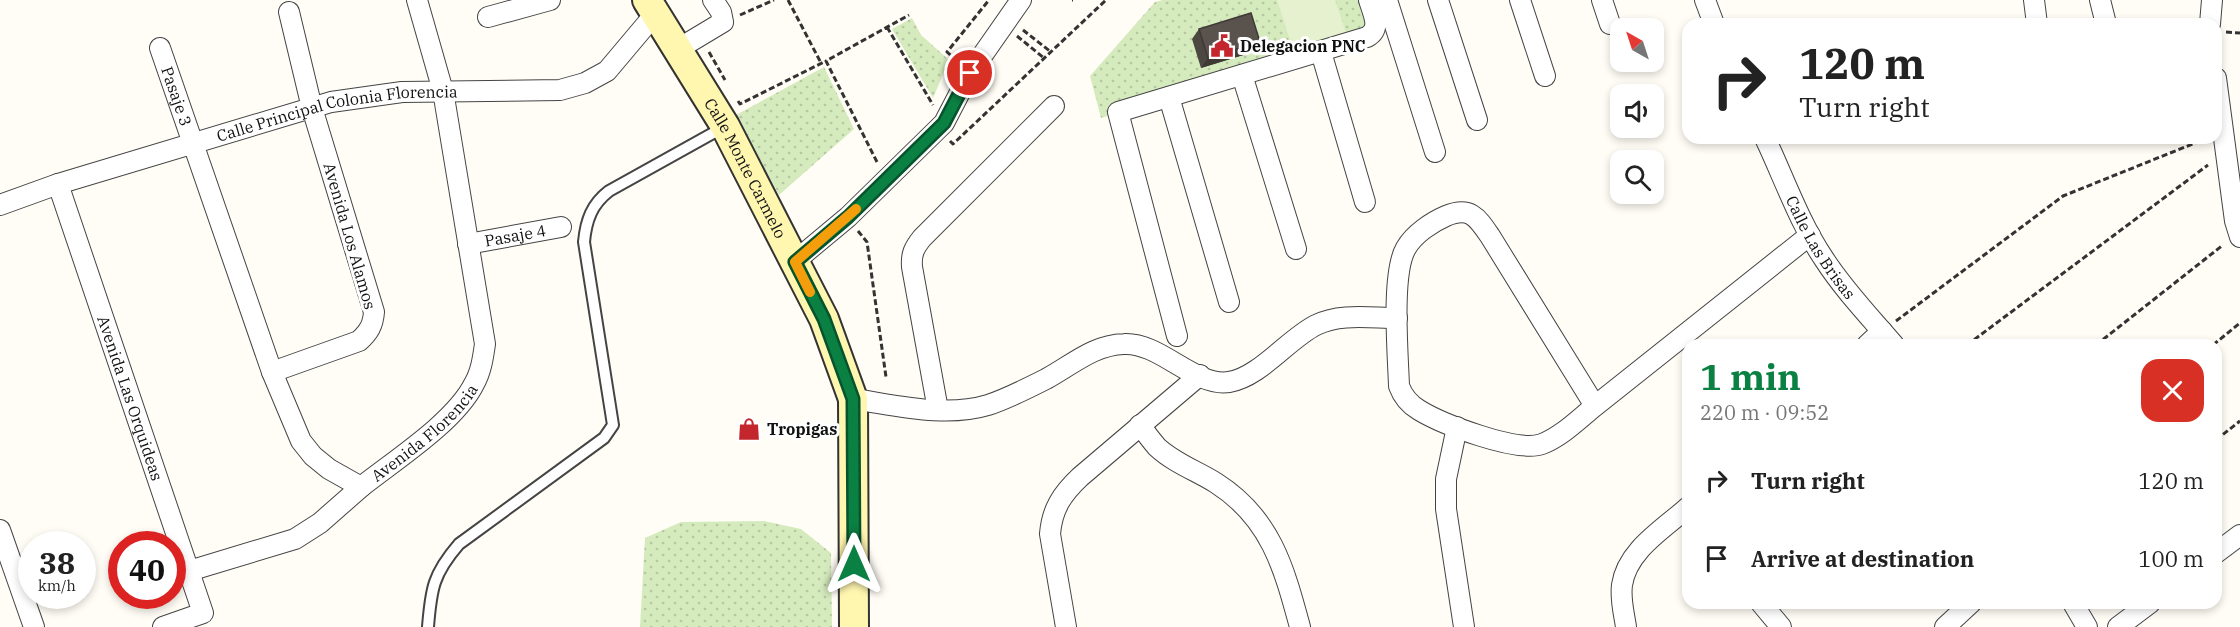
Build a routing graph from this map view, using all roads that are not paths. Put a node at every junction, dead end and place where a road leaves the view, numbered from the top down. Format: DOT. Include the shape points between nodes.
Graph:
graph roads {
  1 [pos="417,0"];
  2 [pos="550,0"];
  3 [pos="713,0"];
  4 [pos="1021,0"];
  5 [pos="1384,0"];
  6 [pos="1438,0"];
  7 [pos="1520,0"];
  8 [pos="1602,0"];
  9 [pos="1705,0"];
  10 [pos="2034,0"];
  11 [pos="2100,0"];
  12 [pos="2212,0"];
  13 [pos="651,7"];
  14 [pos="289,12"];
  15 [pos="488,17"];
  16 [pos="1712,18"];
  17 [pos="2036,18"];
  18 [pos="2104,18"];
  19 [pos="2210,18"];
  20 [pos="1610,24"];
  21 [pos="684,46"];
  22 [pos="160,48"];
  23 [pos="1321,52"];
  24 [pos="1242,75"];
  25 [pos="1545,76"];
  26 [pos="443,91"];
  27 [pos="1169,97"];
  28 [pos="1054,106"];
  29 [pos="312,108"];
  30 [pos="1477,120"];
  31 [pos="2222,122"];
  32 [pos="725,126"];
  33 [pos="193,144"];
  34 [pos="1769,144"];
  35 [pos="1435,152"];
  36 [pos="58,184"];
  37 [pos="1365,202"];
  38 [pos="0,205"];
  39 [pos="561,226"];
  40 [pos="1810,235"];
  41 [pos="2239,235"];
  42 [pos="468,244"];
  43 [pos="1296,249"];
  44 [pos="795,262"];
  45 [pos="1229,303"];
  46 [pos="1396,318"];
  47 [pos="1177,336"];
  48 [pos="1888,338"];
  49 [pos="272,372"];
  50 [pos="1200,375"];
  51 [pos="853,399"];
  52 [pos="1595,406"];
  53 [pos="938,410"];
  54 [pos="1140,425"];
  55 [pos="1457,427"];
  56 [pos="361,487"];
  57 [pos="1682,513"];
  58 [pos="0,530"];
  59 [pos="2240,535"];
  60 [pos="2222,548"];
  61 [pos="189,571"];
  62 [pos="1766,609"];
  63 [pos="1964,609"];
  64 [pos="2076,609"];
  65 [pos="2142,609"];
  66 [pos="34,627"];
  67 [pos="163,627"];
  68 [pos="428,627"];
  69 [pos="854,627"];
  70 [pos="1066,627"];
  71 [pos="1300,627"];
  72 [pos="1464,627"];
  73 [pos="1626,627"];
  74 [pos="1781,627"];
  75 [pos="1945,627"];
  76 [pos="2087,627"];
  77 [pos="2118,627"];
  1 -- 26 [label="street, Avenida Florencia"];
  2 -- 15 [label="street"];
  3 -- 21 [label="street" via="723,22"];
  4 -- 44 [label="street" via="970,73 944,123 848,217"];
  5 -- 23 [label="street" via="1373,34"];
  5 -- 35 [label="street"];
  6 -- 30 [label="street"];
  7 -- 25 [label="street"];
  8 -- 20 [label="street"];
  9 -- 16 [label="street"];
  10 -- 17 [label="street"];
  11 -- 18 [label="street"];
  12 -- 19 [label="street"];
  13 -- 21 [label="street, Calle Monte Carmelo"];
  13 -- 26 [label="street, Calle Principal Colonia Florencia" via="607,71 585,83 560,90"];
  14 -- 29 [label="street"];
  21 -- 32 [label="street, Calle Monte Carmelo"];
  22 -- 33 [label="street, Pasaje 3"];
  23 -- 24 [label="street"];
  23 -- 37 [label="street"];
  24 -- 27 [label="street"];
  24 -- 43 [label="street"];
  26 -- 29 [label="street, Calle Principal Colonia Florencia" via="402,92"];
  26 -- 42 [label="street, Avenida Florencia"];
  27 -- 45 [label="street"];
  27 -- 47 [label="street" via="1118,112"];
  28 -- 53 [label="street" via="914,247 912,267"];
  29 -- 33 [label="street, Calle Principal Colonia Florencia"];
  29 -- 49 [label="street, Avenida Los Alamos" via="374,312 373,321 369,332 358,340"];
  31 -- 41 [label="street"];
  32 -- 44 [label="street, Calle Monte Carmelo"];
  32 -- 68 [label="lane" via="609,191 590,213 584,242 613,425 604,438 459,544 443,562 435,581"];
  33 -- 36 [label="street, Calle Principal Colonia Florencia"];
  33 -- 49 [label="street, Avenida Florencia"];
  34 -- 40 [label="street, Calle Las Brisas"];
  36 -- 38 [label="street, Calle Principal Colonia Florencia"];
  36 -- 61 [label="street, Avenida Las Orquideas"];
  39 -- 42 [label="street, Pasaje 4"];
  40 -- 48 [label="street, Calle Las Brisas" via="1833,272"];
  40 -- 52 [label="street"];
  42 -- 56 [label="street, Avenida Florencia" via="485,344 475,383 447,419"];
  44 -- 51 [label="street, Calle Monte Carmelo" via="824,319"];
  46 -- 50 [label="street" via="1327,320 1302,333 1241,378 1228,382"];
  46 -- 52 [label="street" via="1400,260 1406,247 1443,217 1456,212 1474,215"];
  46 -- 55 [label="street" via="1402,395 1419,411"];
  49 -- 56 [label="street, Avenida Florencia" via="301,441 329,469"];
  50 -- 53 [label="street" via="1142,347 1105,346 987,405"];
  50 -- 54 [label="street"];
  51 -- 53 [label="street"];
  51 -- 69 [label="street, Calle Monte Carmelo"];
  52 -- 55 [label="street" via="1552,439 1534,446 1503,442"];
  54 -- 70 [label="street" via="1080,477 1056,504 1050,534"];
  54 -- 71 [label="street" via="1158,447 1217,483 1259,524 1274,546"];
  55 -- 72 [label="street" via="1446,479 1446,509"];
  56 -- 61 [label="street" via="295,539"];
  57 -- 73 [label="street" via="1641,548 1631,562 1622,584"];
  58 -- 66 [label="street"];
  59 -- 60 [label="street"];
  61 -- 67 [label="street, Avenida Las Orquideas" via="203,613"];
  62 -- 74 [label="street"];
  63 -- 75 [label="street"];
  64 -- 76 [label="street"];
  65 -- 77 [label="street"];
}
